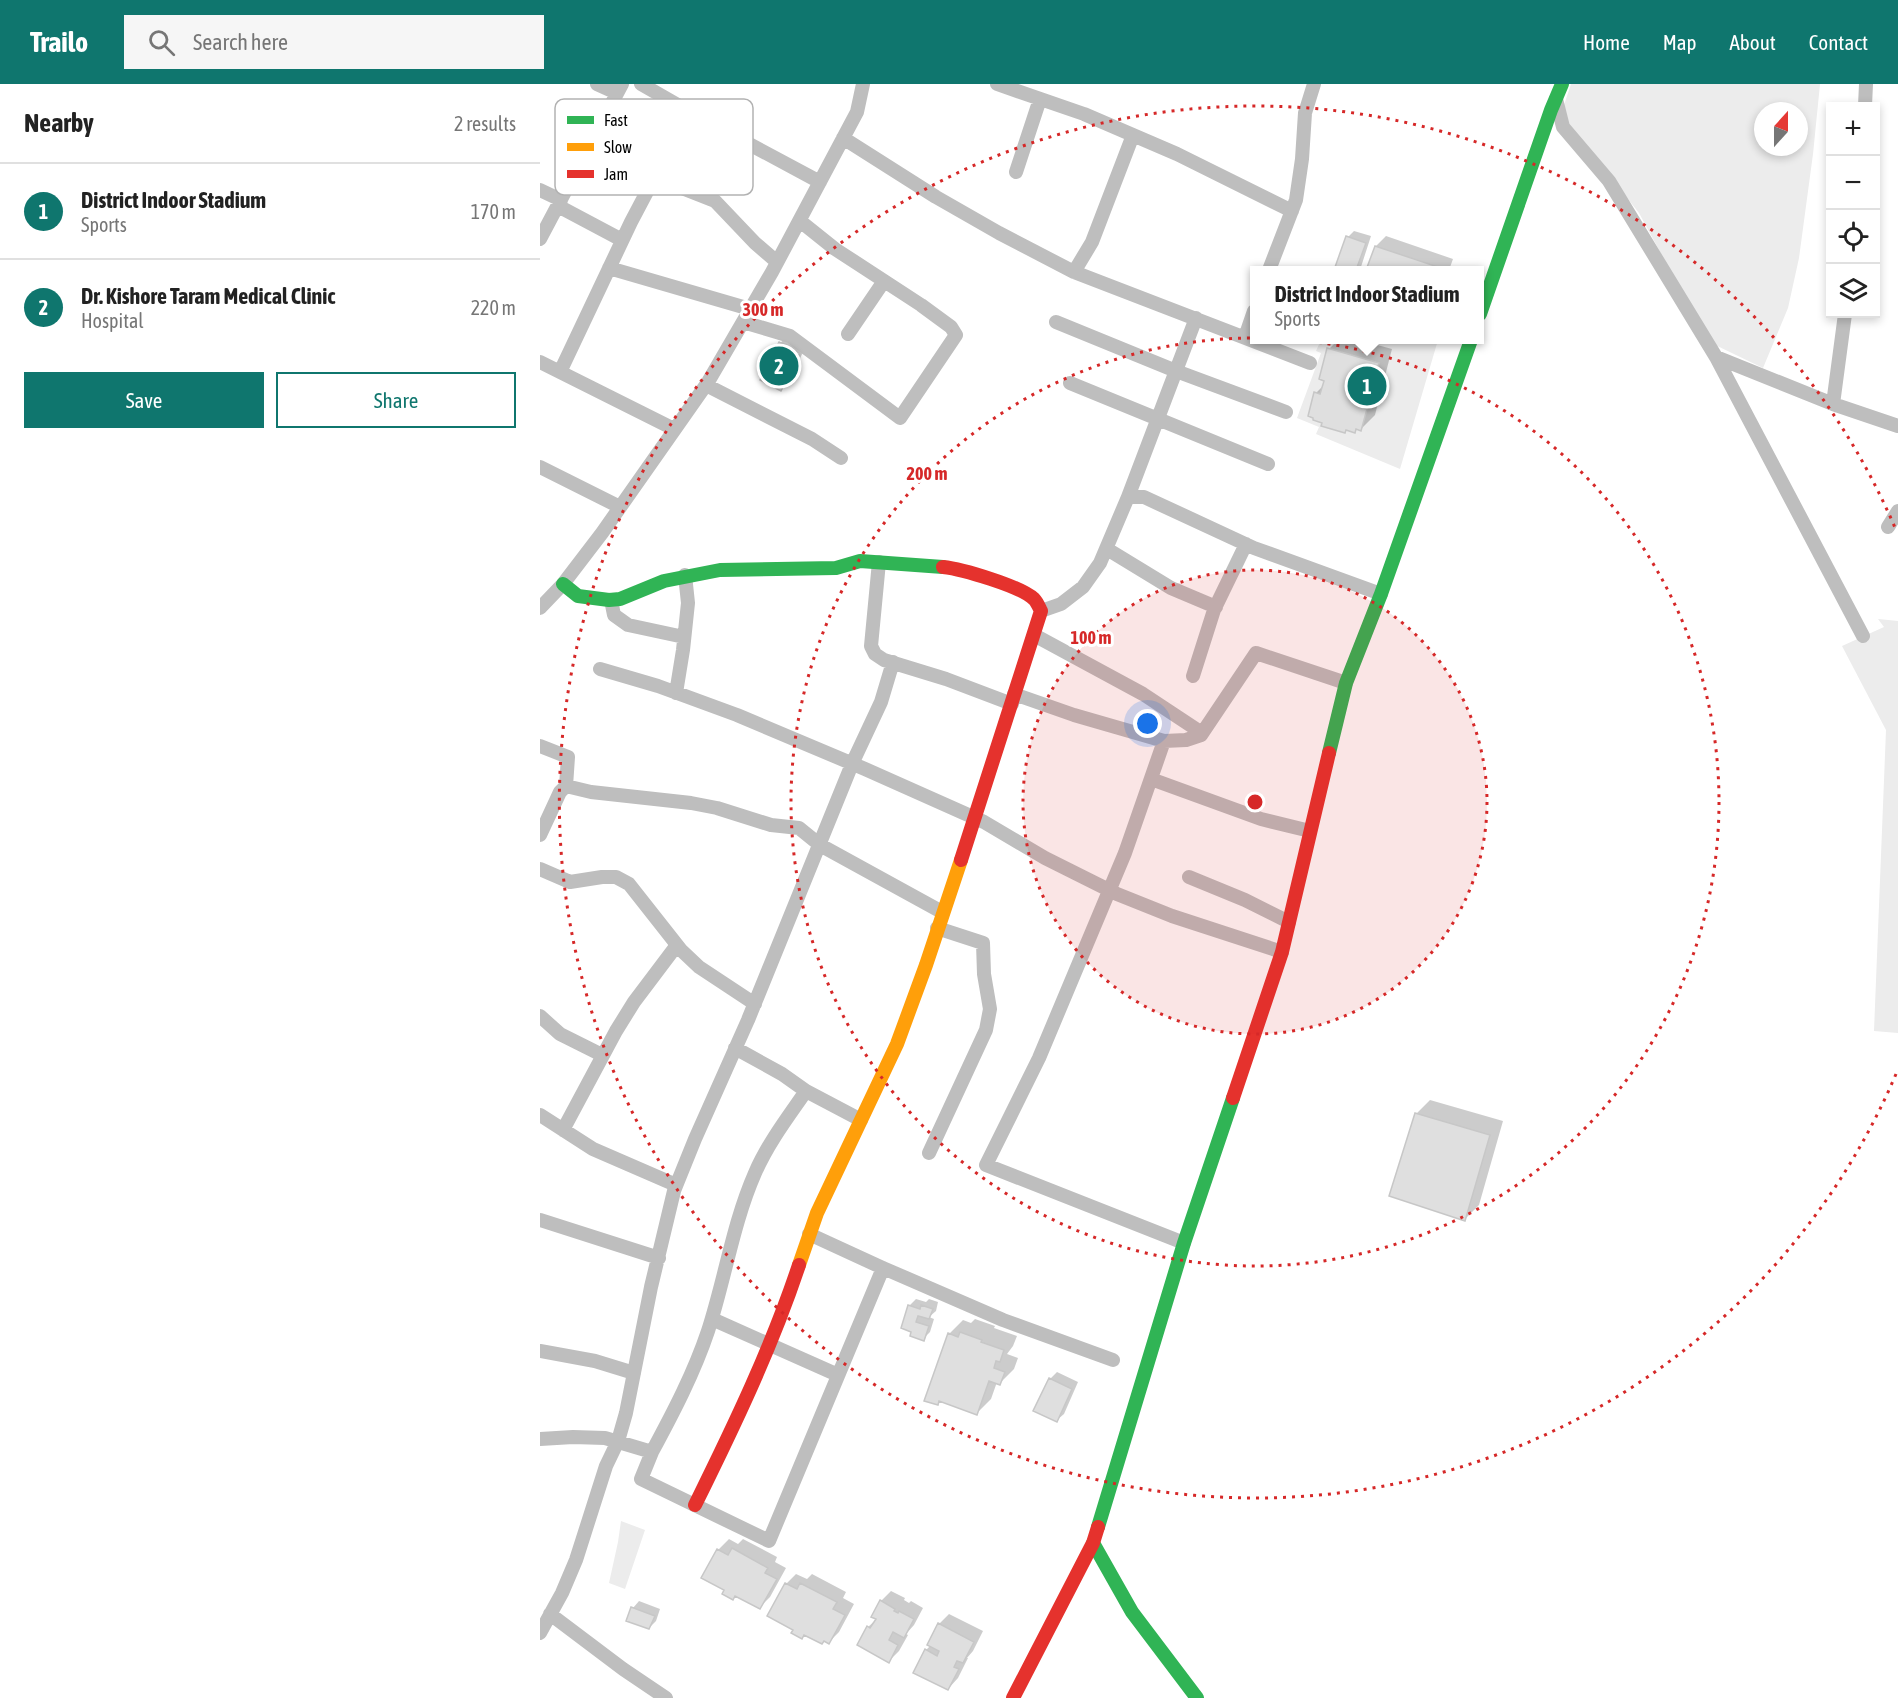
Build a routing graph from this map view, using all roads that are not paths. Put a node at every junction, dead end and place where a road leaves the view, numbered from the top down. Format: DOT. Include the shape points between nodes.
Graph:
graph roads {
  1 [pos="597,84"];
  2 [pos="641,84"];
  3 [pos="863,84"];
  4 [pos="997,84"];
  5 [pos="1314,84"];
  6 [pos="1562,84"];
  7 [pos="1866,84"];
  8 [pos="620,89"];
  9 [pos="667,99"];
  10 [pos="1040,99"];
  11 [pos="1556,99"];
  12 [pos="1865,102"];
  13 [pos="1133,135"];
  14 [pos="843,138"];
  15 [pos="753,146"];
  16 [pos="1016,172"];
  17 [pos="820,182"];
  18 [pos="540,190"];
  19 [pos="563,195"];
  20 [pos="645,195"];
  21 [pos="700,195"];
  22 [pos="559,203"];
  23 [pos="1292,211"];
  24 [pos="800,221"];
  25 [pos="540,239"];
  26 [pos="622,240"];
  27 [pos="777,262"];
  28 [pos="1271,266"];
  29 [pos="609,268"];
  30 [pos="1074,272"];
  31 [pos="884,281"];
  32 [pos="1484,300"];
  33 [pos="747,316"];
  34 [pos="1196,318"];
  35 [pos="1844,318"];
  36 [pos="1056,322"];
  37 [pos="1250,323"];
  38 [pos="848,334"];
  39 [pos="1245,337"];
  40 [pos="1250,339"];
  41 [pos="1262,344"];
  42 [pos="1469,344"];
  43 [pos="1716,357"];
  44 [pos="540,362"];
  45 [pos="1310,363"];
  46 [pos="1176,371"];
  47 [pos="561,372"];
  48 [pos="1070,383"];
  49 [pos="706,385"];
  50 [pos="1833,404"];
  51 [pos="1286,412"];
  52 [pos="1158,419"];
  53 [pos="1898,426"];
  54 [pos="674,429"];
  55 [pos="841,458"];
  56 [pos="1268,464"];
  57 [pos="540,467"];
  58 [pos="1128,497"];
  59 [pos="620,507"];
  60 [pos="1898,511"];
  61 [pos="1888,527"];
  62 [pos="1246,544"];
  63 [pos="1107,549"];
  64 [pos="879,562"];
  65 [pos="685,575"];
  66 [pos="563,584"];
  67 [pos="1382,594"];
  68 [pos="611,600"];
  69 [pos="1216,607"];
  70 [pos="540,608"];
  71 [pos="1041,611"];
  72 [pos="1034,635"];
  73 [pos="1863,636"];
  74 [pos="684,637"];
  75 [pos="893,662"];
  76 [pos="600,669"];
  77 [pos="1193,676"];
  78 [pos="1346,683"];
  79 [pos="676,693"];
  80 [pos="1013,699"];
  81 [pos="1202,733"];
  82 [pos="1164,741"];
  83 [pos="540,746"];
  84 [pos="852,764"];
  85 [pos="1151,779"];
  86 [pos="566,786"];
  87 [pos="975,818"];
  88 [pos="1310,831"];
  89 [pos="540,835"];
  90 [pos="820,845"];
  91 [pos="540,869"];
  92 [pos="1189,877"];
  93 [pos="1109,890"];
  94 [pos="942,912"];
  95 [pos="1288,922"];
  96 [pos="938,928"];
  97 [pos="677,945"];
  98 [pos="1282,952"];
  99 [pos="755,1004"];
  100 [pos="540,1016"];
  101 [pos="735,1048"];
  102 [pos="602,1055"];
  103 [pos="806,1091"];
  104 [pos="540,1115"];
  105 [pos="861,1120"];
  106 [pos="563,1130"];
  107 [pos="929,1153"];
  108 [pos="676,1185"];
  109 [pos="540,1220"];
  110 [pos="809,1234"];
  111 [pos="1184,1243"];
  112 [pos="659,1258"];
  113 [pos="883,1268"];
  114 [pos="712,1319"];
  115 [pos="769,1346"];
  116 [pos="540,1351"];
  117 [pos="1113,1360"];
  118 [pos="634,1373"];
  119 [pos="838,1375"];
  120 [pos="540,1439"];
  121 [pos="618,1441"];
  122 [pos="651,1452"];
  123 [pos="695,1505"];
  124 [pos="1093,1543"];
  125 [pos="544,1624"];
  126 [pos="666,1698"];
  127 [pos="1013,1698"];
  128 [pos="1197,1698"];
  1 -- 8 [label="street"];
  2 -- 9 [label="street"];
  3 -- 14 [label="street" via="857,112"];
  4 -- 10 [label="street"];
  5 -- 23 [label="street" via="1305,113 1302,159"];
  6 -- 11 [label="main road"];
  7 -- 12 [label="street"];
  10 -- 13 [label="street"];
  10 -- 16 [label="street"];
  11 -- 32 [label="main road"];
  11 -- 43 [label="street" via="1563,127 1609,181"];
  13 -- 23 [label="street"];
  13 -- 30 [label="street" via="1092,242"];
  14 -- 17 [label="street"];
  14 -- 30 [label="street" via="936,197"];
  15 -- 17 [label="street"];
  17 -- 24 [label="street"];
  18 -- 22 [label="street"];
  19 -- 22 [label="street"];
  20 -- 26 [label="street"];
  21 -- 27 [label="street" via="715,201"];
  22 -- 25 [label="street"];
  22 -- 26 [label="street"];
  23 -- 28 [label="street"];
  24 -- 27 [label="street"];
  24 -- 31 [label="street"];
  26 -- 29 [label="street"];
  27 -- 33 [label="street"];
  29 -- 33 [label="street"];
  29 -- 47 [label="street"];
  30 -- 34 [label="street"];
  31 -- 33 [label="street" via="951,327 956,336 900,418 790,336"];
  31 -- 38 [label="street"];
  33 -- 49 [label="street"];
  34 -- 39 [label="street"];
  34 -- 46 [label="street"];
  35 -- 50 [label="street"];
  36 -- 46 [label="street"];
  37 -- 39 [label="street"];
  39 -- 40 [label="street"];
  41 -- 45 [label="street"];
  42 -- 67 [label="main road"];
  43 -- 50 [label="street"];
  43 -- 73 [label="street"];
  44 -- 47 [label="street"];
  46 -- 51 [label="street"];
  46 -- 52 [label="street"];
  47 -- 54 [label="street"];
  48 -- 52 [label="street"];
  49 -- 54 [label="street"];
  49 -- 55 [label="street"];
  50 -- 53 [label="street"];
  52 -- 56 [label="street"];
  52 -- 58 [label="street"];
  54 -- 59 [label="street"];
  57 -- 59 [label="street"];
  58 -- 62 [label="street" via="1144,497"];
  58 -- 63 [label="street"];
  59 -- 66 [label="street"];
  60 -- 61 [label="street"];
  62 -- 67 [label="street"];
  62 -- 69 [label="street"];
  63 -- 69 [label="street" via="1171,588"];
  63 -- 71 [label="street" via="1083,587 1061,604"];
  64 -- 65 [label="main road" via="860,561 836,568 720,570"];
  64 -- 71 [label="main road" via="954,568 1014,588 1034,598"];
  64 -- 75 [label="street" via="871,646 875,654"];
  65 -- 68 [label="main road"];
  65 -- 74 [label="street" via="688,603"];
  66 -- 68 [label="main road" via="578,596"];
  66 -- 70 [label="street"];
  67 -- 78 [label="main road"];
  68 -- 74 [label="street" via="614,615 628,625"];
  69 -- 77 [label="street"];
  71 -- 72 [label="main road"];
  72 -- 80 [label="main road"];
  72 -- 81 [label="street" via="1143,694"];
  74 -- 79 [label="street"];
  75 -- 80 [label="street"];
  75 -- 84 [label="street" via="881,702"];
  76 -- 79 [label="street"];
  78 -- 81 [label="street" via="1256,653"];
  78 -- 88 [label="main road"];
  79 -- 84 [label="street"];
  80 -- 82 [label="street"];
  80 -- 87 [label="main road"];
  81 -- 82 [label="street" via="1186,740"];
  82 -- 85 [label="street"];
  83 -- 86 [label="street" via="568,757"];
  84 -- 87 [label="street"];
  84 -- 90 [label="street"];
  85 -- 88 [label="street" via="1261,819"];
  85 -- 93 [label="street"];
  86 -- 89 [label="street"];
  86 -- 90 [label="street" via="717,808 771,825 799,828"];
  87 -- 93 [label="street"];
  87 -- 94 [label="main road"];
  88 -- 95 [label="main road"];
  90 -- 94 [label="street"];
  90 -- 99 [label="street"];
  91 -- 97 [label="street" via="570,882 616,876 629,884"];
  92 -- 95 [label="street"];
  93 -- 98 [label="street" via="1172,916"];
  93 -- 111 [label="street" via="1039,1058 987,1166"];
  94 -- 96 [label="main road"];
  95 -- 98 [label="main road"];
  96 -- 105 [label="main road" via="897,1044"];
  96 -- 107 [label="street" via="983,943 990,1009 986,1030"];
  97 -- 99 [label="street" via="699,967"];
  97 -- 102 [label="street" via="634,1002"];
  98 -- 111 [label="main road"];
  99 -- 101 [label="street"];
  100 -- 102 [label="street" via="560,1034"];
  101 -- 103 [label="street"];
  101 -- 108 [label="street"];
  102 -- 106 [label="street"];
  103 -- 105 [label="street"];
  103 -- 114 [label="street" via="754,1174"];
  104 -- 106 [label="street"];
  105 -- 110 [label="main road"];
  106 -- 108 [label="street" via="593,1149"];
  108 -- 112 [label="street"];
  109 -- 112 [label="street"];
  110 -- 113 [label="street"];
  110 -- 115 [label="main road"];
  111 -- 124 [label="main road"];
  112 -- 118 [label="street"];
  113 -- 117 [label="street" via="1004,1320"];
  113 -- 119 [label="street"];
  114 -- 115 [label="street"];
  114 -- 122 [label="street" via="694,1367"];
  115 -- 119 [label="street"];
  115 -- 123 [label="main road"];
  116 -- 118 [label="street"];
  118 -- 121 [label="street"];
  119 -- 123 [label="street" via="769,1541"];
  120 -- 121 [label="street"];
  121 -- 122 [label="street"];
  121 -- 125 [label="street" via="576,1560"];
  122 -- 123 [label="street" via="641,1479"];
  124 -- 127 [label="main road"];
  124 -- 128 [label="main road" via="1132,1612"];
  125 -- 126 [label="street"];
}
